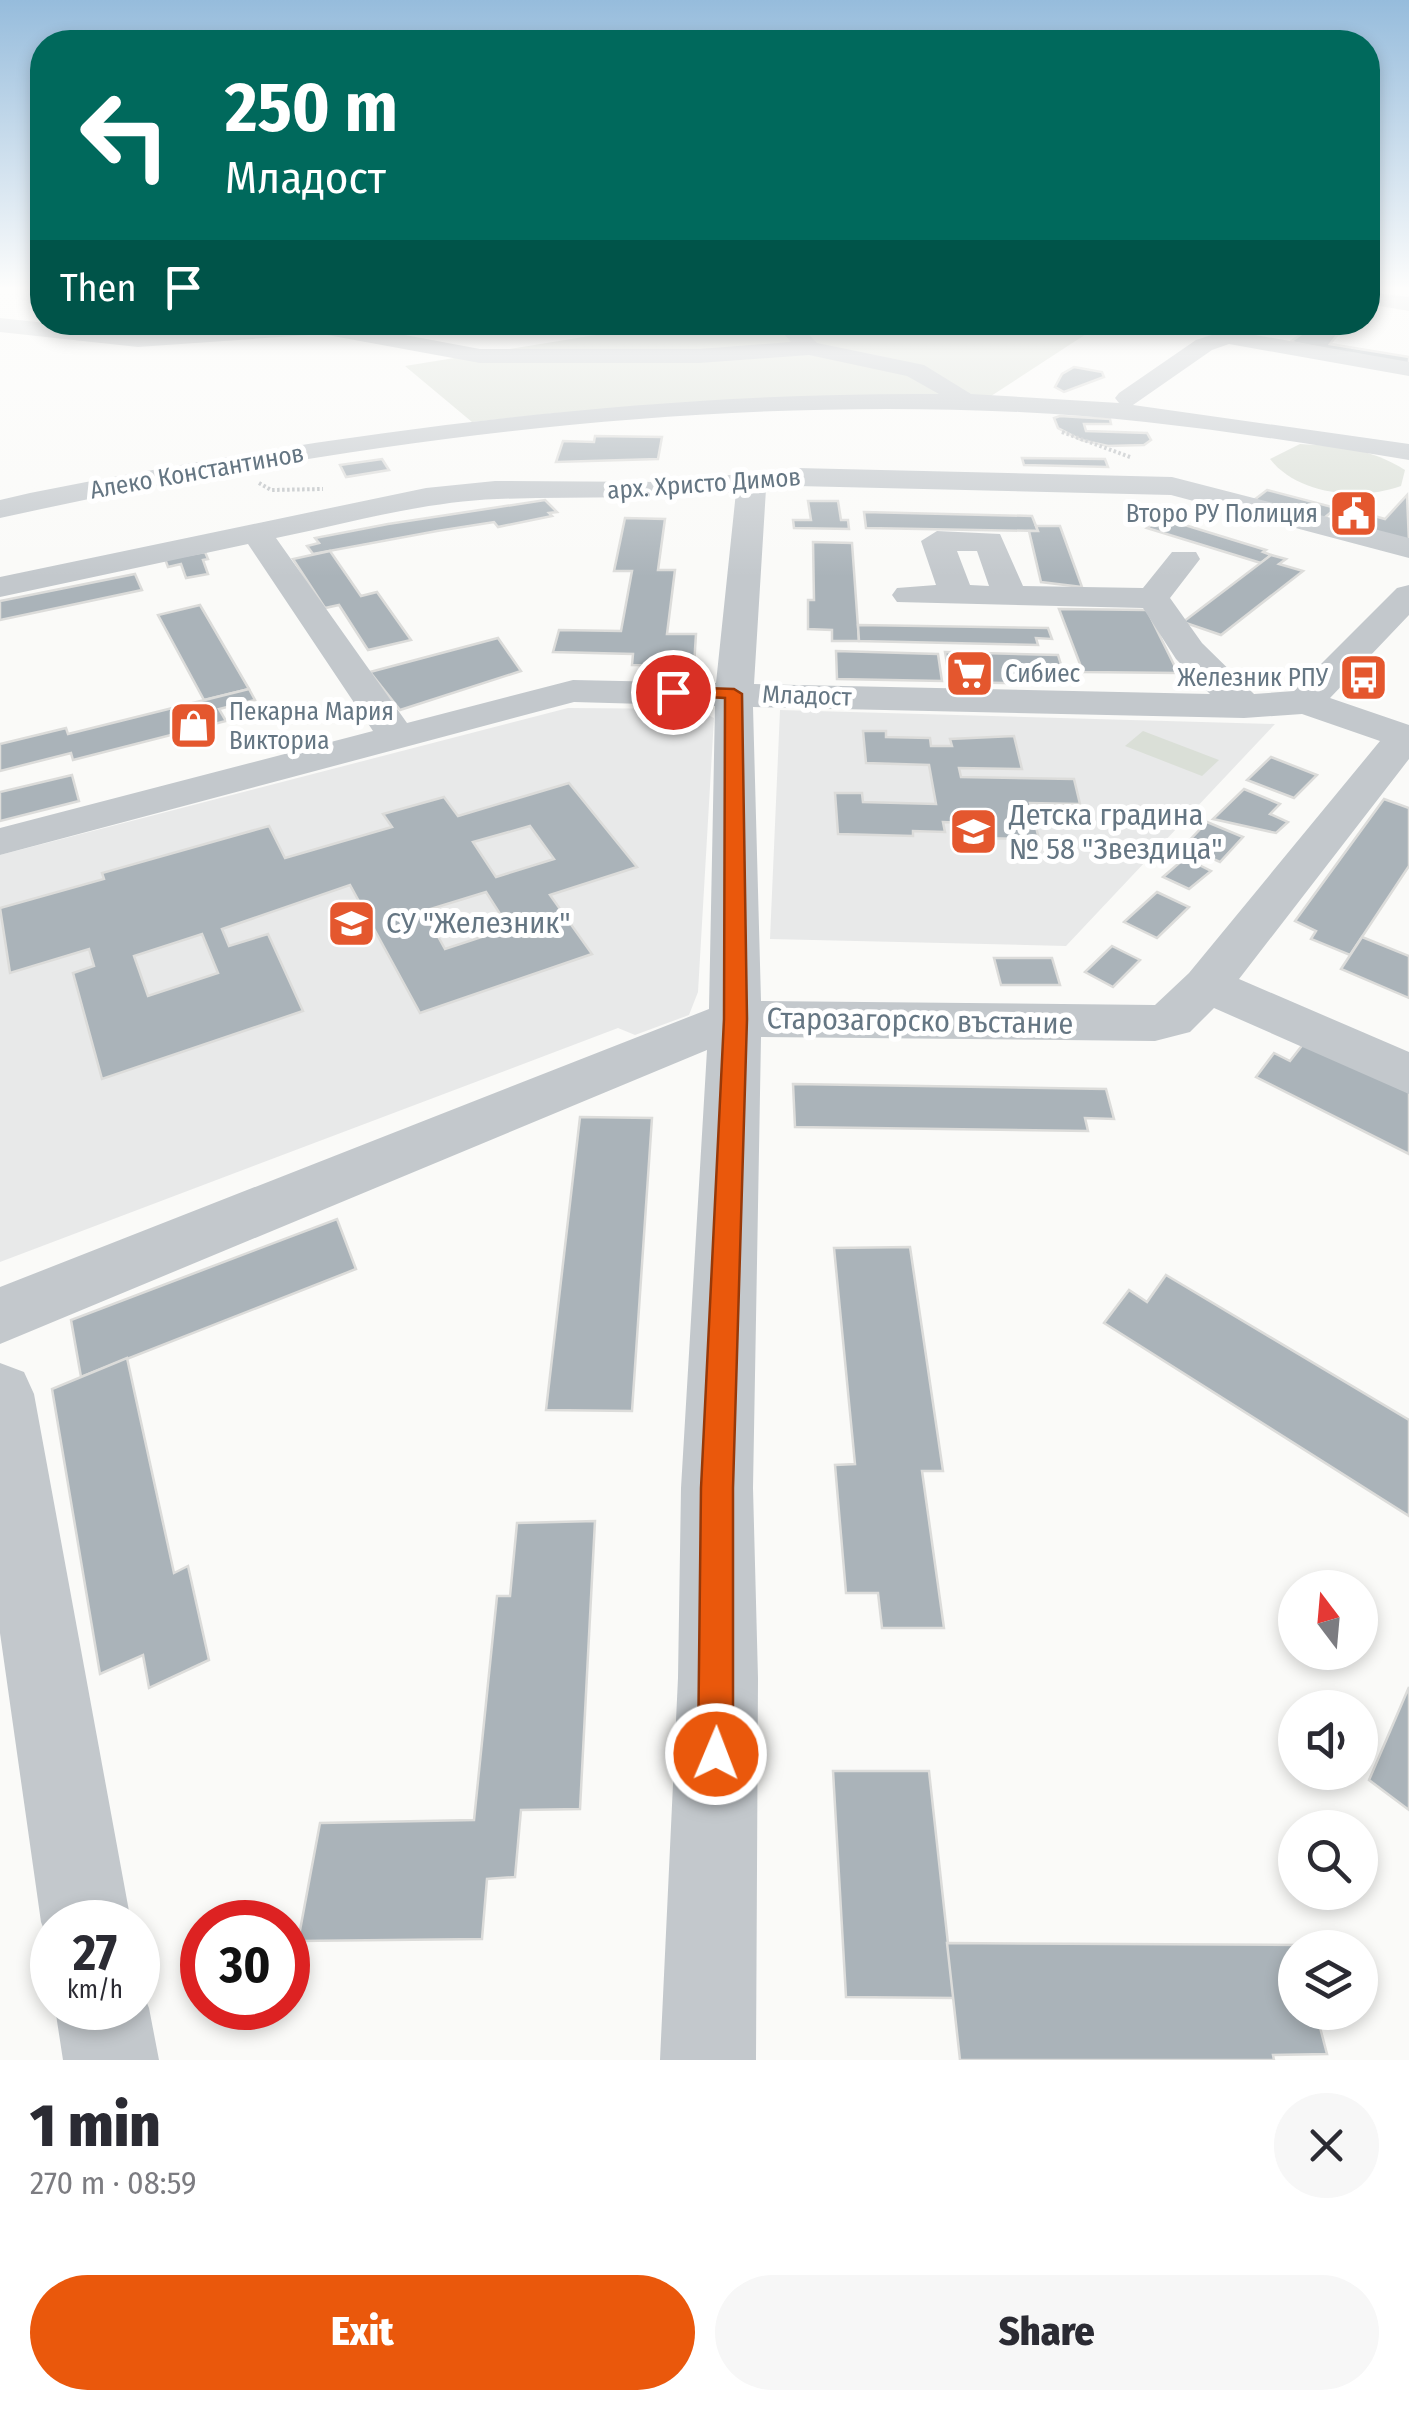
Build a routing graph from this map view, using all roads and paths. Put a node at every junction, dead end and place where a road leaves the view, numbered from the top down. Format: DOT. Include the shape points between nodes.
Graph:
graph roads {
  1 [pos="946,384"];
  2 [pos="1148,384"];
  3 [pos="1050,394"];
  4 [pos="1128,398"];
  5 [pos="968,402"];
  6 [pos="1157,416"];
  7 [pos="1409,452"];
  8 [pos="752,480"];
  9 [pos="0,509"];
  10 [pos="256,532"];
  11 [pos="1409,548"];
  12 [pos="1184,559"];
  13 [pos="0,587"];
  14 [pos="909,595"];
  15 [pos="1409,595"];
  16 [pos="957,596"];
  17 [pos="1010,596"];
  18 [pos="1154,598"];
  19 [pos="734,694"];
  20 [pos="1306,702"];
  21 [pos="1244,706"];
  22 [pos="395,734"];
  23 [pos="1407,737"];
  24 [pos="0,842"];
  25 [pos="1208,985"];
  26 [pos="735,1019"];
  27 [pos="1409,1074"];
  28 [pos="0,1316"];
  29 [pos="0,1394"];
  30 [pos="82,1900"];
  31 [pos="106,2030"];
  32 [pos="112,2060"];
  33 [pos="708,2060"];
  1 -- 5 [label="street"];
  2 -- 4 [label="street"];
  3 -- 4 [label="street"];
  3 -- 5 [label="street, Алеко Константинов"];
  3 -- 6 [label="street, Алеко Константинов"];
  4 -- 6 [label="street"];
  5 -- 9 [label="street, Алеко Константинов" via="676,409 479,427"];
  6 -- 7 [label="street, Алеко Константинов"];
  8 -- 10 [label="street, арх. Христо Димов" via="661,491 458,492"];
  8 -- 11 [label="street, арх. Христо Димов" via="1172,486"];
  8 -- 19 [label="street"];
  10 -- 13 [label="street, арх. Христо Димов"];
  10 -- 22 [label="street"];
  12 -- 18 [label="street"];
  14 -- 16 [label="street"];
  15 -- 20 [label="street"];
  16 -- 17 [label="street"];
  16 -- 17 [label="street" via="937,541 990,540"];
  17 -- 18 [label="street"];
  18 -- 21 [label="street" via="1189,650"];
  19 -- 21 [label="street, Младост"];
  19 -- 22 [label="street, Младост" via="573,691"];
  19 -- 26 [label="street"];
  20 -- 21 [label="street, Младост"];
  20 -- 23 [label="street"];
  22 -- 24 [label="street, Младост"];
  23 -- 25 [label="street, Старозагорско въстание"];
  25 -- 26 [label="street, Старозагорско въстание" via="1172,1018 1154,1023"];
  25 -- 27 [label="street"];
  26 -- 28 [label="street, Старозагорско въстание"];
  26 -- 33 [label="street" via="717,1488"];
  29 -- 30 [label="street"];
  31 -- 32 [label="street"];
}
